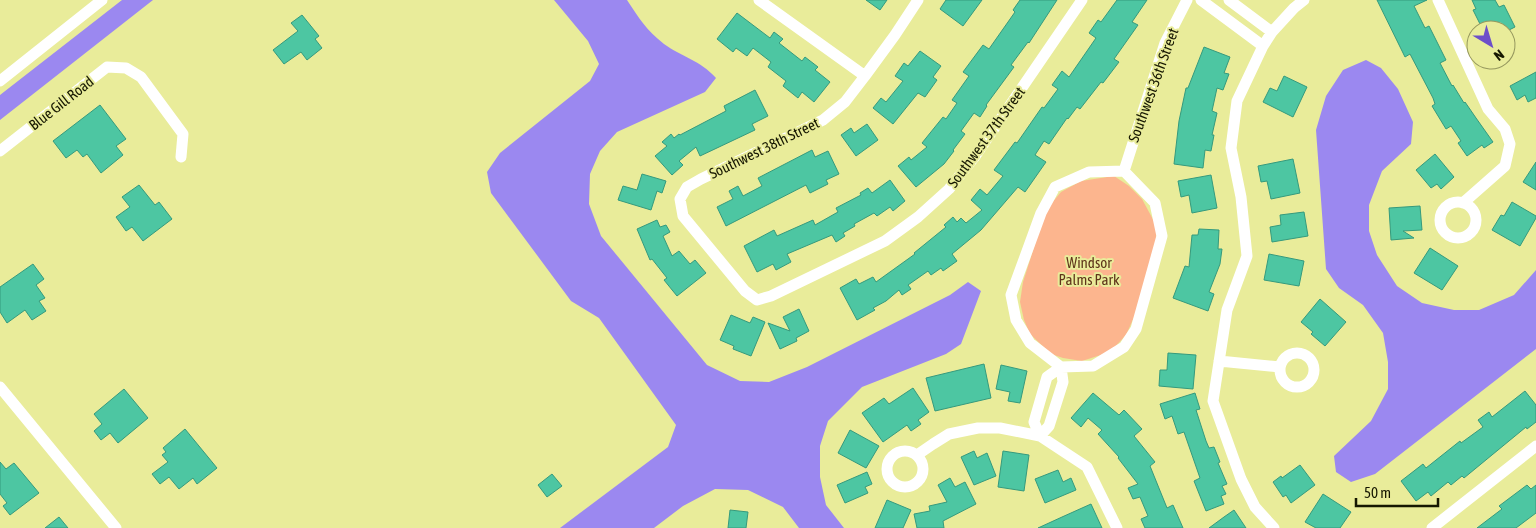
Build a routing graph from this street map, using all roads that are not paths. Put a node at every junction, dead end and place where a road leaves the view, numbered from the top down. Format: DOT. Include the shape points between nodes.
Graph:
graph roads {
  1 [pos="102,0"];
  2 [pos="759,0"];
  3 [pos="918,0"];
  4 [pos="1082,0"];
  5 [pos="1187,0"];
  6 [pos="1201,0"];
  7 [pos="1229,0"];
  8 [pos="1304,0"];
  9 [pos="1438,0"];
  10 [pos="1272,32"];
  11 [pos="1263,46"];
  12 [pos="865,76"];
  13 [pos="0,81"];
  14 [pos="0,151"];
  15 [pos="181,157"];
  16 [pos="1124,171"];
  17 [pos="680,199"];
  18 [pos="1463,203"];
  19 [pos="1219,361"];
  20 [pos="1280,367"];
  21 [pos="1061,368"];
  22 [pos="0,387"];
  23 [pos="1040,436"];
  24 [pos="1536,446"];
  25 [pos="917,455"];
  26 [pos="116,528"];
  27 [pos="1117,528"];
  28 [pos="1274,528"];
  29 [pos="1432,528"];
  1 -- 13 [label="street"];
  2 -- 12 [label="street"];
  3 -- 12 [label="street, Southwest 38th Street"];
  4 -- 17 [label="street, Southwest 37th Street" via="976,155 949,189 885,241 757,300 745,291 683,216"];
  5 -- 16 [label="street, Southwest 36th Street" via="1165,43"];
  6 -- 11 [label="street"];
  7 -- 10 [label="street"];
  8 -- 10 [label="street"];
  9 -- 18 [label="street" via="1488,109 1505,129 1510,144 1505,166"];
  10 -- 11 [label="street"];
  11 -- 19 [label="street" via="1237,101 1231,148 1242,197 1247,256 1227,310"];
  12 -- 17 [label="street, Southwest 38th Street" via="845,102 824,120 701,179 687,187"];
  14 -- 15 [label="street, Blue Gill Road" via="107,67 126,68 141,77 183,134"];
  16 -- 21 [label="street" via="1155,203 1162,236 1136,329 1124,347 1093,366"];
  16 -- 21 [label="street" via="1089,172 1054,187 1011,295 1016,320 1030,343"];
  19 -- 20 [label="street"];
  19 -- 28 [label="street" via="1213,401 1241,479 1255,507"];
  21 -- 23 [label="street" via="1063,382 1049,426"];
  21 -- 23 [label="street" via="1047,377 1034,422"];
  22 -- 26 [label="street"];
  23 -- 25 [label="street" via="1000,428 978,428 949,434"];
  23 -- 27 [label="street" via="1087,467"];
  24 -- 29 [label="street"];
}
